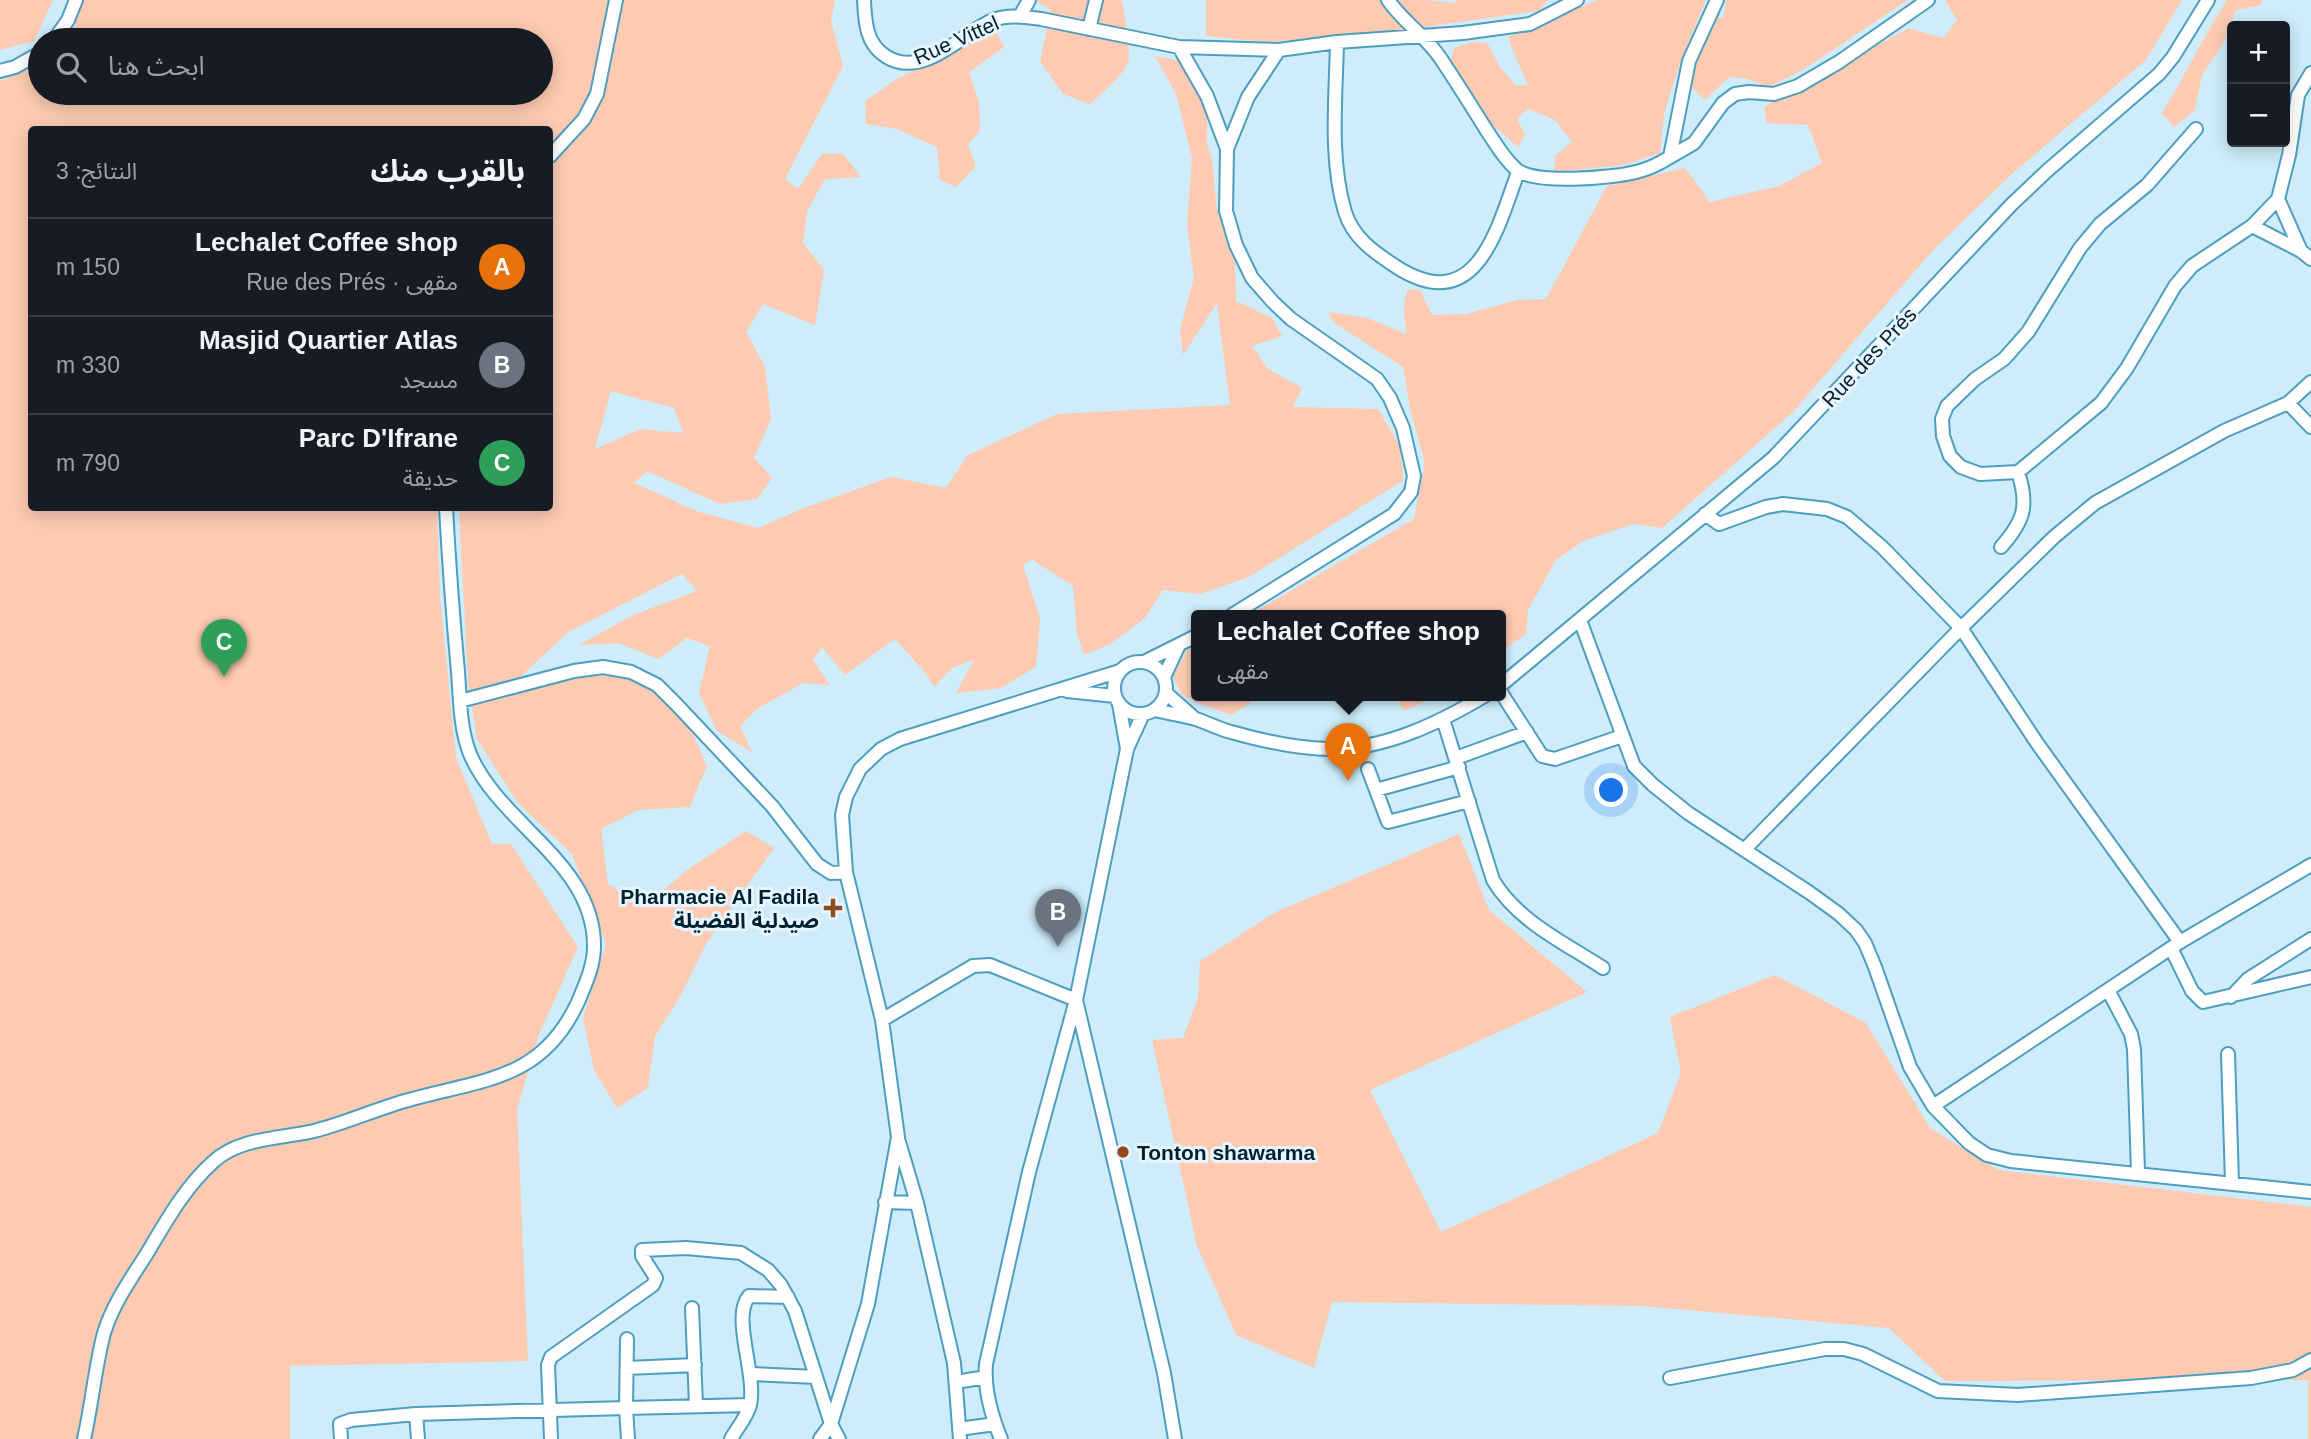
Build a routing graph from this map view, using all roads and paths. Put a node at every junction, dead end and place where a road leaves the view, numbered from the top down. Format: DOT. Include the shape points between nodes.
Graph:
graph roads {
  1 [pos="76,0"];
  2 [pos="616,0"];
  3 [pos="864,0"];
  4 [pos="1029,0"];
  5 [pos="1096,0"];
  6 [pos="1388,0"];
  7 [pos="1577,0"];
  8 [pos="1717,0"];
  9 [pos="1928,0"];
  10 [pos="2208,0"];
  11 [pos="1020,16"];
  12 [pos="62,28"];
  13 [pos="1089,29"];
  14 [pos="1423,36"];
  15 [pos="1337,42"];
  16 [pos="1179,47"];
  17 [pos="1279,50"];
  18 [pos="28,60"];
  19 [pos="0,71"];
  20 [pos="2311,73"];
  21 [pos="2196,129"];
  22 [pos="1227,149"];
  23 [pos="553,153"];
  24 [pos="1670,157"];
  25 [pos="1518,172"];
  26 [pos="2278,199"];
  27 [pos="2252,226"];
  28 [pos="2306,255"];
  29 [pos="2311,382"];
  30 [pos="2288,403"];
  31 [pos="2311,427"];
  32 [pos="2018,472"];
  33 [pos="446,511"];
  34 [pos="1705,514"];
  35 [pos="2001,547"];
  36 [pos="1240,610"];
  37 [pos="1580,620"];
  38 [pos="1961,628"];
  39 [pos="1191,639"];
  40 [pos="1178,647"];
  41 [pos="1144,662"];
  42 [pos="1120,671"];
  43 [pos="1164,677"];
  44 [pos="1506,684"];
  45 [pos="1059,690"];
  46 [pos="1166,693"];
  47 [pos="1506,699"];
  48 [pos="1117,700"];
  49 [pos="460,701"];
  50 [pos="1475,701"];
  51 [pos="1149,712"];
  52 [pos="1195,719"];
  53 [pos="1443,719"];
  54 [pos="1527,733"];
  55 [pos="1622,736"];
  56 [pos="1127,749"];
  57 [pos="1457,762"];
  58 [pos="1368,769"];
  59 [pos="1376,790"];
  60 [pos="1469,801"];
  61 [pos="1744,850"];
  62 [pos="2311,865"];
  63 [pos="846,872"];
  64 [pos="2311,939"];
  65 [pos="2176,945"];
  66 [pos="1603,968"];
  67 [pos="2311,977"];
  68 [pos="2108,990"];
  69 [pos="2231,997"];
  70 [pos="1076,1000"];
  71 [pos="882,1020"];
  72 [pos="2228,1054"];
  73 [pos="1933,1106"];
  74 [pos="898,1137"];
  75 [pos="2138,1172"];
  76 [pos="2232,1182"];
  77 [pos="2311,1192"];
  78 [pos="885,1202"];
  79 [pos="918,1203"];
  80 [pos="788,1297"];
  81 [pos="692,1308"];
  82 [pos="627,1339"];
  83 [pos="2311,1360"];
  84 [pos="695,1365"];
  85 [pos="626,1368"];
  86 [pos="751,1374"];
  87 [pos="816,1377"];
  88 [pos="986,1377"];
  89 [pos="1670,1378"];
  90 [pos="956,1382"];
  91 [pos="696,1405"];
  92 [pos="750,1405"];
  93 [pos="626,1408"];
  94 [pos="550,1409"];
  95 [pos="416,1414"];
  96 [pos="831,1424"];
  97 [pos="995,1424"];
  98 [pos="960,1434"];
  99 [pos="84,1439"];
  100 [pos="341,1439"];
  101 [pos="418,1439"];
  102 [pos="551,1439"];
  103 [pos="628,1439"];
  104 [pos="731,1439"];
  105 [pos="820,1439"];
  106 [pos="839,1439"];
  107 [pos="1001,1439"];
  108 [pos="1175,1439"];
  1 -- 12 [label="street"];
  2 -- 23 [label="street" via="597,94 584,119"];
  3 -- 11 [label="street, Rue Vittel" via="872,43 886,56 905,63 950,47 992,21"];
  4 -- 11 [label="street"];
  5 -- 13 [label="street"];
  6 -- 14 [label="street"];
  7 -- 14 [label="street, Rue Vittel" via="1530,24"];
  8 -- 24 [label="street" via="1689,61"];
  9 -- 24 [label="street" via="1798,86 1774,93 1735,94 1694,143"];
  10 -- 34 [label="street, Rue des Prés" via="2159,74 2012,204 1773,458"];
  11 -- 13 [label="street, Rue Vittel"];
  13 -- 16 [label="street, Rue Vittel"];
  14 -- 15 [label="street, Rue Vittel"];
  14 -- 25 [label="street"];
  15 -- 17 [label="street, Rue Vittel"];
  15 -- 25 [label="street" via="1337,176 1346,215 1364,244 1377,254 1420,280 1454,280 1481,260 1491,245"];
  16 -- 17 [label="street, Rue Vittel"];
  16 -- 22 [label="street" via="1207,96"];
  17 -- 22 [label="street" via="1248,97"];
  18 -- 19 [label="street"];
  20 -- 26 [label="street" via="2298,95"];
  21 -- 32 [label="street" via="2147,186 2100,224 2028,332 2004,359 1947,407 1943,436 1956,463 1980,474"];
  22 -- 36 [label="street" via="1226,211 1252,278 1291,319 1377,379 1403,428 1414,476 1411,492 1394,514"];
  24 -- 25 [label="street" via="1642,170 1600,177 1557,179"];
  26 -- 27 [label="street"];
  26 -- 28 [label="street"];
  27 -- 28 [label="street"];
  27 -- 32 [label="street" via="2192,266 2101,404"];
  29 -- 30 [label="street"];
  30 -- 31 [label="street"];
  30 -- 38 [label="street" via="2224,431 2095,503"];
  32 -- 35 [label="street" via="2024,507 2018,526"];
  33 -- 49 [label="street"];
  34 -- 37 [label="street, Rue des Prés"];
  34 -- 38 [label="street" via="1719,524 1783,504 1828,509 1847,517"];
  37 -- 44 [label="street, Rue des Prés"];
  37 -- 55 [label="street"];
  38 -- 61 [label="street"];
  38 -- 65 [label="street"];
  39 -- 40 [label="street"];
  40 -- 41 [label="street"];
  40 -- 43 [label="street"];
  41 -- 42 [label="street"];
  41 -- 43 [label="street"];
  42 -- 45 [label="street"];
  42 -- 48 [label="street" via="1113,687"];
  43 -- 46 [label="street"];
  45 -- 48 [label="street"];
  45 -- 63 [label="street" via="881,749 860,769 846,797 842,837"];
  46 -- 51 [label="street"];
  46 -- 52 [label="street"];
  47 -- 54 [label="street"];
  48 -- 51 [label="street" via="1135,713"];
  48 -- 56 [label="street"];
  49 -- 63 [label="street" via="574,671 603,667 631,672 657,685 677,705 772,806 817,864 831,873"];
  49 -- 99 [label="street" via="466,740 478,768 582,897 593,929 592,961 580,998 566,1025 542,1053 518,1069 314,1131 254,1141 214,1161 170,1217 112,1312"];
  50 -- 53 [label="street"];
  51 -- 52 [label="street"];
  51 -- 56 [label="street"];
  52 -- 53 [label="street" via="1280,744 1330,749 1402,736"];
  53 -- 57 [label="street"];
  54 -- 55 [label="street" via="1542,757 1555,759"];
  54 -- 57 [label="street"];
  55 -- 61 [label="street" via="1634,766 1653,785"];
  56 -- 70 [label="street"];
  57 -- 59 [label="street"];
  57 -- 60 [label="street"];
  58 -- 59 [label="street"];
  59 -- 60 [label="street" via="1388,822"];
  60 -- 66 [label="street" via="1500,892 1522,915"];
  61 -- 73 [label="street" via="1856,930 1875,967 1910,1067"];
  62 -- 65 [label="street"];
  63 -- 71 [label="street"];
  64 -- 69 [label="street" via="2248,979"];
  65 -- 68 [label="street"];
  65 -- 69 [label="street" via="2197,998 2203,1002"];
  67 -- 69 [label="street"];
  68 -- 73 [label="street"];
  68 -- 75 [label="street" via="2134,1049"];
  70 -- 71 [label="street" via="990,965 972,966"];
  70 -- 88 [label="street" via="1029,1172"];
  70 -- 108 [label="street" via="1164,1373"];
  71 -- 74 [label="street"];
  72 -- 76 [label="street"];
  73 -- 75 [label="street" via="1969,1143 1987,1154 2011,1161"];
  74 -- 78 [label="street"];
  74 -- 79 [label="street"];
  75 -- 76 [label="street"];
  76 -- 77 [label="street"];
  78 -- 79 [label="street"];
  78 -- 96 [label="street" via="868,1304"];
  79 -- 90 [label="street"];
  80 -- 86 [label="street" via="748,1296 745,1301 743,1334"];
  80 -- 87 [label="street"];
  80 -- 94 [label="street" via="768,1270 741,1253 642,1250 655,1283 551,1357"];
  81 -- 84 [label="street"];
  82 -- 85 [label="street"];
  83 -- 89 [label="street" via="2293,1370 2251,1378 2018,1395 1938,1391 1844,1349"];
  84 -- 85 [label="street"];
  84 -- 91 [label="street"];
  85 -- 93 [label="street"];
  86 -- 87 [label="street"];
  86 -- 92 [label="street"];
  87 -- 96 [label="street"];
  88 -- 90 [label="street"];
  88 -- 97 [label="street"];
  90 -- 98 [label="street"];
  91 -- 92 [label="street"];
  91 -- 93 [label="street"];
  92 -- 104 [label="street"];
  93 -- 94 [label="street"];
  93 -- 103 [label="street"];
  94 -- 95 [label="street"];
  94 -- 102 [label="street"];
  95 -- 100 [label="street" via="345,1421 340,1425"];
  95 -- 101 [label="street"];
  96 -- 105 [label="street"];
  96 -- 106 [label="street"];
  97 -- 98 [label="street"];
  97 -- 107 [label="street"];
}
